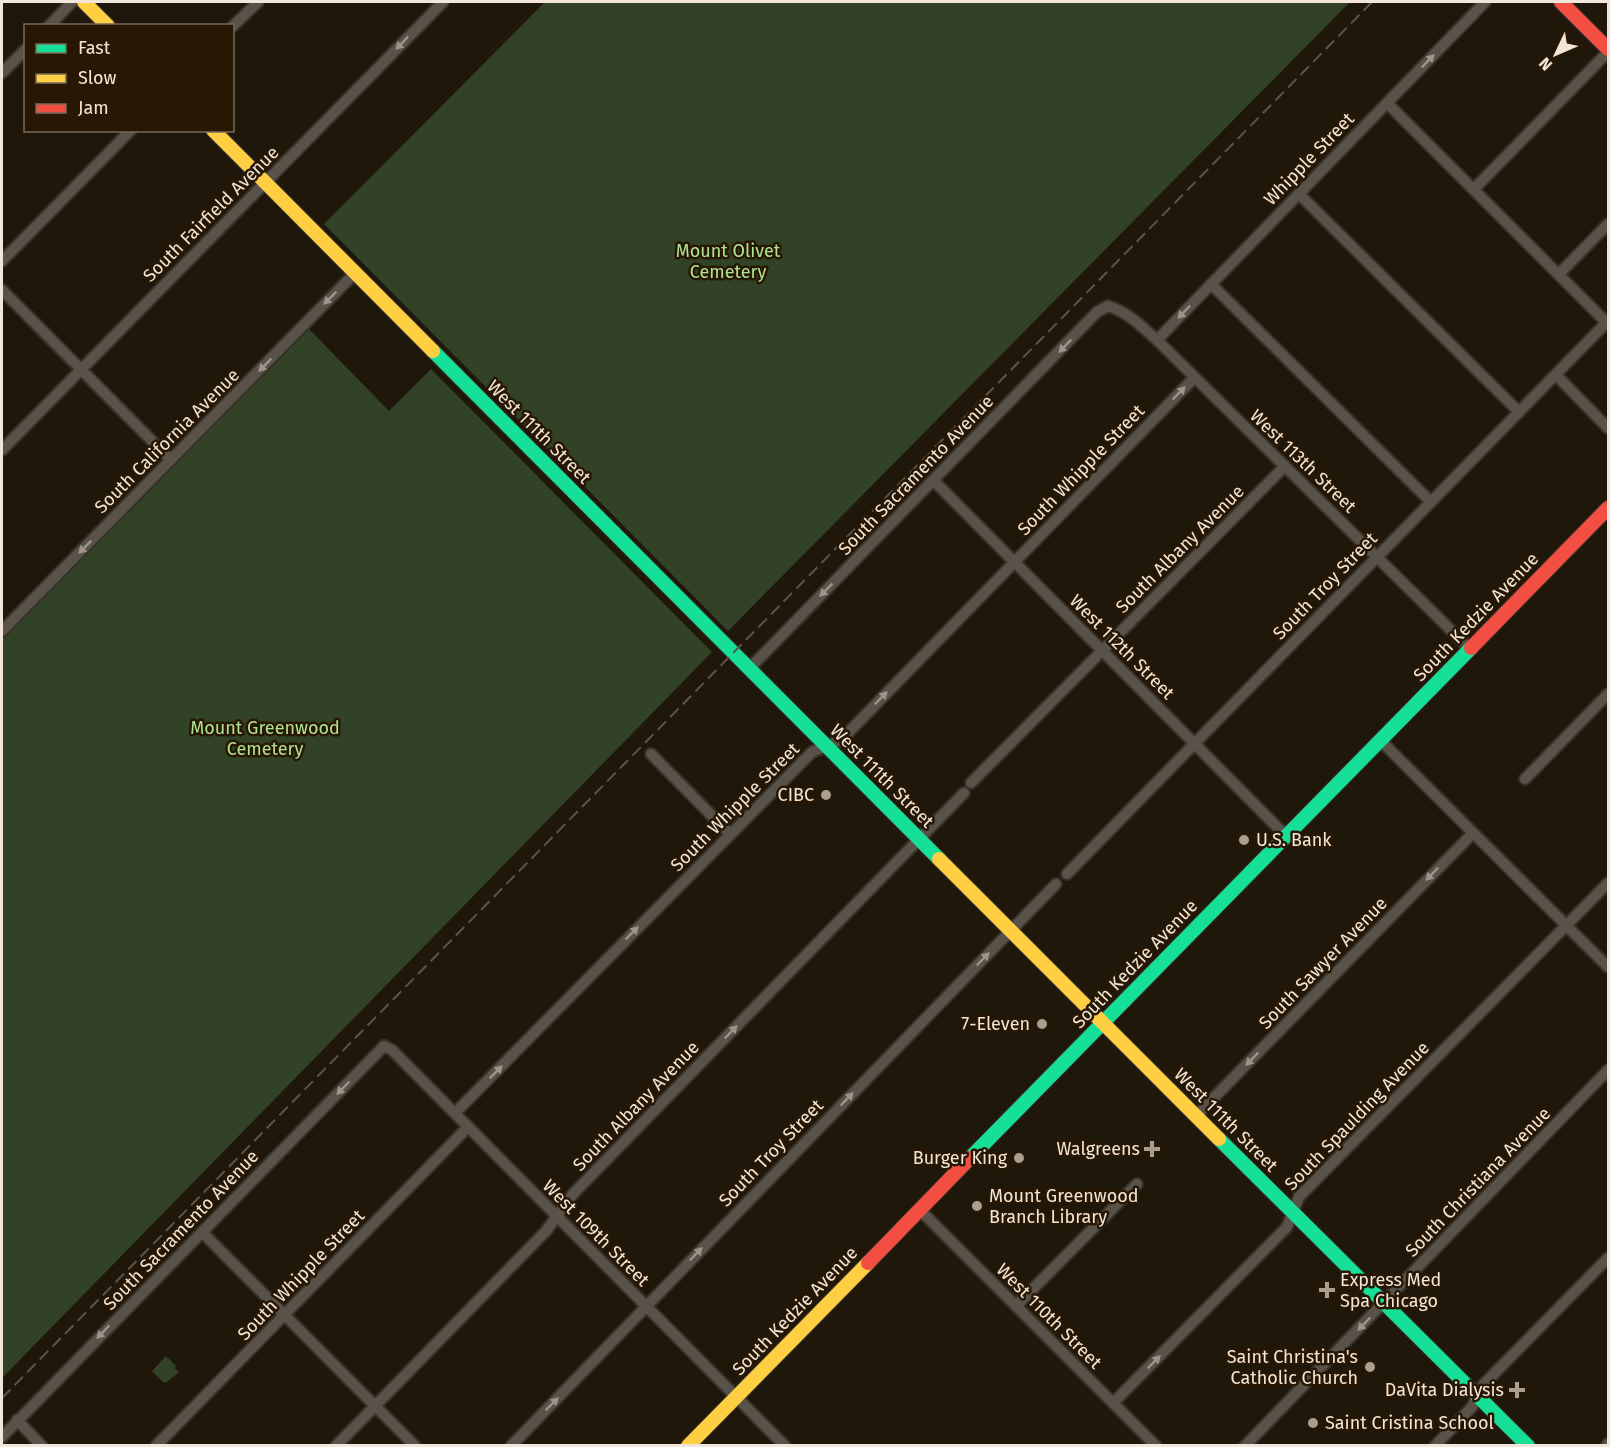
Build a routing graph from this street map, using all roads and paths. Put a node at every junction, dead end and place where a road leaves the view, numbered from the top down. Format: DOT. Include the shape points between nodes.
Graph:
graph roads {
  1 [pos="72,2"];
  2 [pos="84,2"];
  3 [pos="258,2"];
  4 [pos="443,2"];
  5 [pos="1485,2"];
  6 [pos="1561,2"];
  7 [pos="51,24"];
  8 [pos="106,24"];
  9 [pos="234,25"];
  10 [pos="24,51"];
  11 [pos="1608,51"];
  12 [pos="2,73"];
  13 [pos="1387,103"];
  14 [pos="129,132"];
  15 [pos="215,132"];
  16 [pos="265,183"];
  17 [pos="1474,189"];
  18 [pos="1299,194"];
  19 [pos="1608,224"];
  20 [pos="2,261"];
  21 [pos="355,273"];
  22 [pos="1559,274"];
  23 [pos="1211,284"];
  24 [pos="2,290"];
  25 [pos="1108,306"];
  26 [pos="1608,323"];
  27 [pos="1156,340"];
  28 [pos="81,370"];
  29 [pos="1556,375"];
  30 [pos="1194,378"];
  31 [pos="1519,412"];
  32 [pos="1608,428"];
  33 [pos="2,450"];
  34 [pos="171,460"];
  35 [pos="1285,466"];
  36 [pos="934,481"];
  37 [pos="1431,502"];
  38 [pos="1606,514"];
  39 [pos="1377,557"];
  40 [pos="1014,562"];
  41 [pos="2,631"];
  42 [pos="1470,649"];
  43 [pos="1102,651"];
  44 [pos="748,669"];
  45 [pos="1608,694"];
  46 [pos="1380,740"];
  47 [pos="1194,744"];
  48 [pos="827,746"];
  49 [pos="651,754"];
  50 [pos="1525,779"];
  51 [pos="971,783"];
  52 [pos="964,793"];
  53 [pos="1473,832"];
  54 [pos="730,834"];
  55 [pos="1286,836"];
  56 [pos="919,838"];
  57 [pos="1067,874"];
  58 [pos="1608,883"];
  59 [pos="1056,884"];
  60 [pos="1567,926"];
  61 [pos="1011,931"];
  62 [pos="1608,967"];
  63 [pos="1102,1022"];
  64 [pos="384,1046"];
  65 [pos="1608,1070"];
  66 [pos="454,1113"];
  67 [pos="1196,1116"];
  68 [pos="468,1127"];
  69 [pos="1137,1184"];
  70 [pos="920,1210"];
  71 [pos="1292,1211"];
  72 [pos="556,1216"];
  73 [pos="202,1232"];
  74 [pos="1608,1258"];
  75 [pos="1384,1302"];
  76 [pos="1016,1306"];
  77 [pos="646,1307"];
  78 [pos="285,1315"];
  79 [pos="1478,1395"];
  80 [pos="736,1397"];
  81 [pos="1113,1403"];
  82 [pos="375,1406"];
  83 [pos="17,1420"];
  84 [pos="2,1437"];
  85 [pos="42,1446"];
  86 [pos="156,1446"];
  87 [pos="336,1446"];
  88 [pos="414,1446"];
  89 [pos="511,1446"];
  90 [pos="688,1446"];
  91 [pos="784,1446"];
  92 [pos="1156,1446"];
  93 [pos="1245,1446"];
  94 [pos="1435,1446"];
  95 [pos="1528,1446"];
  1 -- 7 [label="street"];
  2 -- 8 [label="main road"];
  3 -- 9 [label="street"];
  4 -- 16 [label="street, South Fairfield Avenue, one-way"];
  13 -- 5 [label="street, Whipple Street, one-way"];
  6 -- 11 [label="main road"];
  10 -- 12 [label="street"];
  11 -- 17 [label="street"];
  13 -- 17 [label="street"];
  13 -- 18 [label="street, Whipple Street"];
  14 -- 20 [label="street"];
  15 -- 16 [label="main road, West 111th Street"];
  16 -- 21 [label="main road, West 111th Street"];
  16 -- 28 [label="street, South Fairfield Avenue"];
  17 -- 22 [label="street"];
  18 -- 23 [label="street, Whipple Street"];
  18 -- 31 [label="street"];
  19 -- 22 [label="street"];
  21 -- 34 [label="street, South California Avenue, one-way"];
  21 -- 44 [label="main road, West 111th Street"];
  22 -- 26 [label="street"];
  23 -- 27 [label="street, Whipple Street, one-way"];
  23 -- 37 [label="street"];
  24 -- 28 [label="street"];
  25 -- 27 [label="street, West 113th Street" via="1126,313"];
  25 -- 36 [label="street, South Sacramento Avenue, one-way" via="1097,312"];
  26 -- 29 [label="street, South Troy Street"];
  27 -- 30 [label="street, West 113th Street"];
  28 -- 33 [label="street, South Fairfield Avenue"];
  28 -- 34 [label="street"];
  29 -- 31 [label="street, South Troy Street"];
  29 -- 32 [label="street"];
  30 -- 35 [label="street, West 113th Street"];
  40 -- 30 [label="street, South Whipple Street, one-way"];
  31 -- 37 [label="street, South Troy Street"];
  34 -- 41 [label="street, South California Avenue, one-way"];
  35 -- 39 [label="street, West 113th Street"];
  35 -- 43 [label="street, South Albany Avenue"];
  36 -- 40 [label="street, West 112th Street"];
  36 -- 44 [label="street, South Sacramento Avenue, one-way"];
  37 -- 39 [label="street, South Troy Street"];
  38 -- 42 [label="main road, South Kedzie Avenue"];
  39 -- 42 [label="street, West 113th Street"];
  39 -- 47 [label="street, South Troy Street"];
  40 -- 43 [label="street, West 112th Street"];
  48 -- 40 [label="street, South Whipple Street, one-way" via="841,740"];
  42 -- 46 [label="main road, South Kedzie Avenue"];
  43 -- 47 [label="street, West 112th Street"];
  43 -- 51 [label="street, South Albany Avenue"];
  44 -- 48 [label="main road, West 111th Street"];
  45 -- 50 [label="street"];
  46 -- 53 [label="street"];
  46 -- 55 [label="main road, South Kedzie Avenue"];
  47 -- 55 [label="street, West 112th Street"];
  47 -- 57 [label="street, South Troy Street"];
  48 -- 54 [label="street, South Whipple Street" via="812,752"];
  48 -- 56 [label="main road, West 111th Street"];
  49 -- 54 [label="street"];
  52 -- 56 [label="street, South Albany Avenue"];
  53 -- 60 [label="street"];
  53 -- 67 [label="street, South Sawyer Avenue, one-way"];
  66 -- 54 [label="street, South Whipple Street, one-way"];
  55 -- 63 [label="main road, South Kedzie Avenue"];
  56 -- 61 [label="main road, West 111th Street"];
  72 -- 56 [label="street, South Albany Avenue, one-way"];
  58 -- 60 [label="street, South Spaulding Avenue"];
  59 -- 61 [label="street, South Troy Street"];
  60 -- 62 [label="street"];
  60 -- 71 [label="street, South Spaulding Avenue" via="1299,1197"];
  61 -- 63 [label="main road, West 111th Street"];
  77 -- 61 [label="street, South Troy Street, one-way"];
  63 -- 67 [label="main road, West 111th Street"];
  63 -- 70 [label="main road, South Kedzie Avenue"];
  64 -- 66 [label="street, West 109th Street"];
  64 -- 73 [label="street, South Sacramento Avenue, one-way"];
  65 -- 75 [label="street, South Christiana Avenue"];
  66 -- 68 [label="street, West 109th Street"];
  67 -- 71 [label="main road, West 111th Street"];
  68 -- 72 [label="street, West 109th Street"];
  68 -- 78 [label="street, South Whipple Street"];
  69 -- 76 [label="street"];
  70 -- 76 [label="street, West 110th Street"];
  70 -- 80 [label="main road, South Kedzie Avenue"];
  71 -- 75 [label="main road, West 111th Street"];
  81 -- 71 [label="street, South Spaulding Avenue, one-way" via="1287,1227"];
  72 -- 77 [label="street, West 109th Street"];
  72 -- 82 [label="street, South Albany Avenue" via="546,1231"];
  73 -- 78 [label="street"];
  73 -- 83 [label="street, South Sacramento Avenue, one-way"];
  74 -- 79 [label="street" via="1483,1385"];
  75 -- 79 [label="main road, West 111th Street"];
  75 -- 93 [label="street, South Christiana Avenue, one-way"];
  76 -- 81 [label="street, West 110th Street"];
  77 -- 80 [label="street, West 109th Street"];
  89 -- 77 [label="street, South Troy Street, one-way"];
  78 -- 82 [label="street"];
  78 -- 86 [label="street, South Whipple Street"];
  79 -- 94 [label="street" via="1472,1407"];
  79 -- 95 [label="main road, West 111th Street"];
  80 -- 90 [label="main road, South Kedzie Avenue"];
  80 -- 91 [label="street, West 109th Street"];
  81 -- 92 [label="street, West 110th Street"];
  82 -- 87 [label="street, South Albany Avenue"];
  82 -- 88 [label="street"];
  83 -- 84 [label="street, South Sacramento Avenue"];
  83 -- 85 [label="street"];
}
